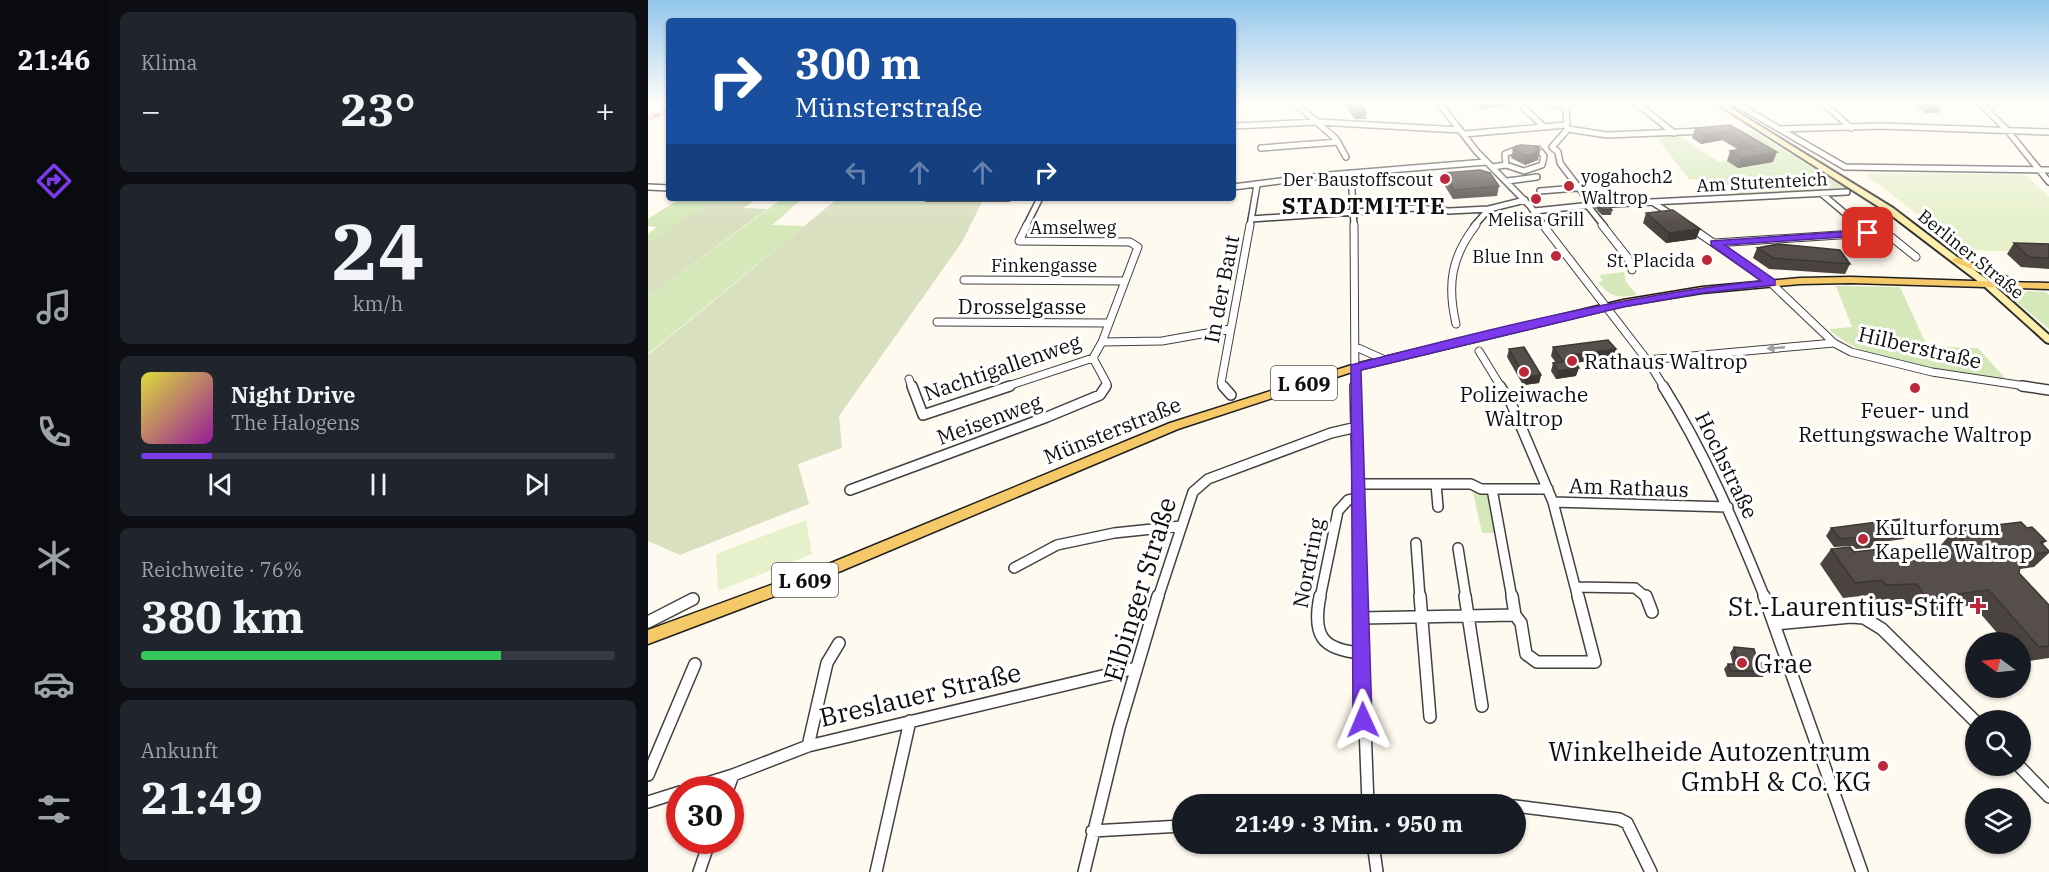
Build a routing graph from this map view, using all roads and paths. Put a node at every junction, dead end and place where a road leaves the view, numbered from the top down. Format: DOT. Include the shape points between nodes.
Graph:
graph roads {
  1 [pos="1338,142"];
  2 [pos="1329,143"];
  3 [pos="1471,143"];
  4 [pos="1555,143"];
  5 [pos="1782,143"];
  6 [pos="1802,143"];
  7 [pos="2017,143"];
  8 [pos="1262,148"];
  9 [pos="1346,157"];
  10 [pos="1559,161"];
  11 [pos="1486,162"];
  12 [pos="1544,162"];
  13 [pos="1506,165"];
  14 [pos="1492,167"];
  15 [pos="2037,170"];
  16 [pos="2049,170"];
  17 [pos="1351,173"];
  18 [pos="1537,177"];
  19 [pos="1507,181"];
  20 [pos="2049,182"];
  21 [pos="1257,185"];
  22 [pos="648,187"];
  23 [pos="1236,187"];
  24 [pos="666,188"];
  25 [pos="1577,188"];
  26 [pos="1540,191"];
  27 [pos="1847,192"];
  28 [pos="1822,194"];
  29 [pos="1525,200"];
  30 [pos="1039,201"];
  31 [pos="1652,202"];
  32 [pos="1590,206"];
  33 [pos="1489,209"];
  34 [pos="1534,211"];
  35 [pos="1354,212"];
  36 [pos="1251,219"];
  37 [pos="1868,233"];
  38 [pos="1715,243"];
  39 [pos="1916,257"];
  40 [pos="1957,260"];
  41 [pos="1632,270"];
  42 [pos="964,280"];
  43 [pos="1124,281"];
  44 [pos="1772,283"];
  45 [pos="1987,284"];
  46 [pos="2031,285"];
  47 [pos="2049,286"];
  48 [pos="1607,307"];
  49 [pos="936,322"];
  50 [pos="1107,324"];
  51 [pos="1456,324"];
  52 [pos="1230,329"];
  53 [pos="2049,340"];
  54 [pos="1102,342"];
  55 [pos="1834,343"];
  56 [pos="1356,347"];
  57 [pos="1479,351"];
  58 [pos="1092,358"];
  59 [pos="1385,360"];
  60 [pos="1647,360"];
  61 [pos="1355,368"];
  62 [pos="909,379"];
  63 [pos="2049,390"];
  64 [pos="1231,395"];
  65 [pos="1357,428"];
  66 [pos="1359,484"];
  67 [pos="1436,484"];
  68 [pos="1492,489"];
  69 [pos="1548,489"];
  70 [pos="849,490"];
  71 [pos="1359,498"];
  72 [pos="1553,502"];
  73 [pos="1438,507"];
  74 [pos="1728,507"];
  75 [pos="1181,526"];
  76 [pos="1416,543"];
  77 [pos="1458,548"];
  78 [pos="1014,568"];
  79 [pos="1575,587"];
  80 [pos="693,599"];
  81 [pos="1652,612"];
  82 [pos="1467,615"];
  83 [pos="1515,615"];
  84 [pos="1361,618"];
  85 [pos="1422,618"];
  86 [pos="648,622"];
  87 [pos="1775,624"];
  88 [pos="648,637"];
  89 [pos="839,643"];
  90 [pos="1362,652"];
  91 [pos="695,663"];
  92 [pos="1136,668"];
  93 [pos="1482,706"];
  94 [pos="1965,711"];
  95 [pos="1430,717"];
  96 [pos="910,722"];
  97 [pos="808,746"];
  98 [pos="648,775"];
  99 [pos="733,775"];
  100 [pos="730,776"];
  101 [pos="2029,776"];
  102 [pos="1368,794"];
  103 [pos="666,796"];
  104 [pos="2049,797"];
  105 [pos="648,802"];
  106 [pos="1526,807"];
  107 [pos="1172,827"];
  108 [pos="1092,831"];
  109 [pos="705,854"];
  110 [pos="1375,854"];
  111 [pos="699,872"];
  112 [pos="876,872"];
  113 [pos="1084,872"];
  114 [pos="1377,872"];
  115 [pos="1651,872"];
  116 [pos="1862,872"];
  1 -- 9 [label="street"];
  2 -- 8 [label="street"];
  3 -- 11 [label="street, Hochstraße"];
  4 -- 10 [label="street" via="1552,147 1558,152"];
  5 -- 40 [label="main road, Berliner Straße" via="1890,210"];
  6 -- 15 [label="street" via="1845,168"];
  7 -- 15 [label="street"];
  10 -- 12 [label="street"];
  10 -- 25 [label="street"];
  11 -- 14 [label="street, Hochstraße"];
  11 -- 17 [label="street"];
  12 -- 13 [label="street" via="1532,170 1520,171"];
  12 -- 13 [label="street" via="1540,151 1524,148 1505,154"];
  13 -- 14 [label="street"];
  14 -- 19 [label="street, Hochstraße"];
  15 -- 16 [label="street"];
  15 -- 20 [label="street"];
  17 -- 21 [label="street"];
  17 -- 35 [label="street, Nordring"];
  18 -- 19 [label="street"];
  19 -- 29 [label="street, Hochstraße"];
  21 -- 23 [label="street"];
  21 -- 36 [label="street, In der Baut"];
  22 -- 24 [label="street"];
  25 -- 26 [label="street"];
  25 -- 32 [label="street"];
  27 -- 28 [label="street, Am Stutenteich"];
  28 -- 31 [label="street, Am Stutenteich"];
  28 -- 37 [label="street"];
  29 -- 33 [label="street"];
  29 -- 34 [label="street, Hochstraße"];
  30 -- 43 [label="street, Amselweg" via="1019,241 1130,242 1137,247"];
  31 -- 32 [label="street, Am Stutenteich"];
  31 -- 38 [label="street, Hilberstraße"];
  32 -- 34 [label="street, Am Stutenteich"];
  32 -- 41 [label="street" via="1628,258"];
  33 -- 35 [label="street"];
  33 -- 51 [label="street" via="1466,235 1450,267 1449,298"];
  34 -- 48 [label="street, Hochstraße"];
  35 -- 36 [label="street"];
  35 -- 56 [label="street, Nordring"];
  36 -- 52 [label="street, In der Baut"];
  37 -- 38 [label="street"];
  37 -- 39 [label="street" via="1885,232"];
  38 -- 44 [label="street, Hilberstraße"];
  40 -- 45 [label="main road, Berliner Straße"];
  40 -- 46 [label="main road" via="1988,275"];
  42 -- 43 [label="street, Finkengasse"];
  43 -- 50 [label="street"];
  44 -- 45 [label="main road, L 609" via="1851,280"];
  44 -- 48 [label="main road, L 609" via="1685,292"];
  44 -- 55 [label="street, Hilberstraße"];
  45 -- 46 [label="main road, L 609"];
  45 -- 53 [label="main road, Berliner Straße"];
  46 -- 47 [label="main road, L 609"];
  48 -- 59 [label="main road, Münsterstraße / L 609"];
  48 -- 60 [label="street, Hochstraße"];
  49 -- 50 [label="street, Drosselgasse"];
  50 -- 54 [label="street"];
  52 -- 54 [label="street, Nachtigallenweg" via="1162,341"];
  52 -- 64 [label="street, In der Baut" via="1221,382"];
  54 -- 58 [label="street, Nachtigallenweg"];
  55 -- 60 [label="street, one-way"];
  55 -- 63 [label="street, Hilberstraße" via="1851,352 1932,372"];
  56 -- 59 [label="street"];
  56 -- 61 [label="street, Nordring"];
  57 -- 69 [label="street, Am Rathaus" via="1511,403"];
  58 -- 62 [label="street, Nachtigallenweg" via="923,415"];
  58 -- 70 [label="street, Meisenweg" via="1107,384 1100,395"];
  59 -- 61 [label="main road, Münsterstraße / L 609"];
  60 -- 74 [label="street, Hochstraße" via="1691,431"];
  61 -- 65 [label="street, Nordring"];
  61 -- 88 [label="main road, Münsterstraße / L 609" via="1174,426 836,567"];
  65 -- 66 [label="street, Nordring"];
  65 -- 75 [label="street, Elbinger Straße" via="1331,433 1208,478 1193,492"];
  66 -- 67 [label="street"];
  66 -- 71 [label="street, Nordring"];
  67 -- 68 [label="street" via="1472,484"];
  67 -- 73 [label="street"];
  68 -- 69 [label="street"];
  68 -- 83 [label="street"];
  69 -- 72 [label="street, Am Rathaus"];
  71 -- 84 [label="street, Nordring"];
  71 -- 90 [label="street, Nordring" via="1348,500 1338,511 1316,627 1331,648"];
  72 -- 74 [label="street, Am Rathaus"];
  72 -- 79 [label="street"];
  74 -- 87 [label="street, Hochstraße"];
  75 -- 78 [label="street" via="1114,533 1057,545"];
  75 -- 92 [label="street, Elbinger Straße"];
  76 -- 85 [label="street"];
  77 -- 82 [label="street"];
  79 -- 81 [label="street" via="1635,588 1646,596"];
  79 -- 83 [label="street" via="1595,662 1537,662 1526,654 1521,623"];
  80 -- 86 [label="street"];
  82 -- 83 [label="street"];
  82 -- 85 [label="street"];
  82 -- 93 [label="street"];
  84 -- 85 [label="street"];
  84 -- 90 [label="street, Nordring"];
  85 -- 95 [label="street"];
  87 -- 94 [label="street" via="1864,618 1882,628"];
  87 -- 116 [label="street, Hochstraße"];
  89 -- 97 [label="street" via="827,663"];
  90 -- 102 [label="street, Nordring"];
  91 -- 98 [label="street"];
  92 -- 96 [label="street, Breslauer Straße"];
  92 -- 108 [label="street, Elbinger Straße"];
  96 -- 97 [label="street, Breslauer Straße"];
  96 -- 112 [label="street"];
  97 -- 99 [label="street, Breslauer Straße"];
  99 -- 100 [label="street, Breslauer Straße"];
  101 -- 104 [label="street"];
  103 -- 105 [label="street"];
  106 -- 115 [label="street" via="1628,823"];
  107 -- 108 [label="street"];
  108 -- 113 [label="street, Elbinger Straße"];
  109 -- 111 [label="street"];
  110 -- 114 [label="street"];
}
